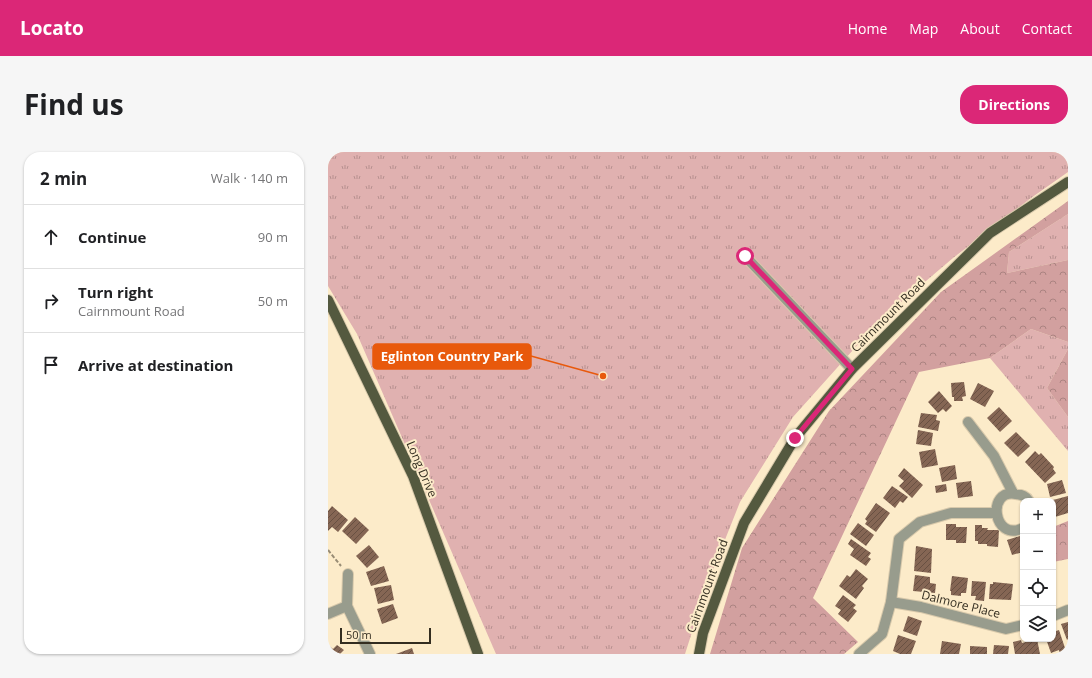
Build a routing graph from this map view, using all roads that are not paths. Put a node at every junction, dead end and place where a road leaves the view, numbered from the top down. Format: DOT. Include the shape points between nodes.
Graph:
graph roads {
  1 [pos="1068,182"];
  2 [pos="745,256"];
  3 [pos="328,300"];
  4 [pos="852,369"];
  5 [pos="968,422"];
  6 [pos="1013,493"];
  7 [pos="1026,498"];
  8 [pos="996,513"];
  9 [pos="1020,529"];
  10 [pos="348,574"];
  11 [pos="891,602"];
  12 [pos="347,606"];
  13 [pos="1068,610"];
  14 [pos="328,614"];
  15 [pos="1056,615"];
  16 [pos="1020,626"];
  17 [pos="370,654"];
  18 [pos="478,654"];
  19 [pos="699,654"];
  20 [pos="859,654"];
  1 -- 4 [label="main road, Cairnmount Road" via="990,232"];
  2 -- 4 [label="street"];
  3 -- 18 [label="main road, Long Drive" via="413,476"];
  4 -- 19 [label="main road, Cairnmount Road" via="795,438 744,523 703,633"];
  5 -- 6 [label="street" via="994,456"];
  6 -- 7 [label="street"];
  6 -- 8 [label="street" via="999,501"];
  8 -- 9 [label="street" via="997,519 1006,528"];
  8 -- 11 [label="street" via="951,514 920,522 899,539"];
  10 -- 12 [label="street"];
  11 -- 16 [label="street, Dalmore Place" via="1006,629"];
  11 -- 20 [label="street" via="882,634"];
  12 -- 14 [label="street"];
  12 -- 17 [label="street"];
  13 -- 15 [label="street"];
}
